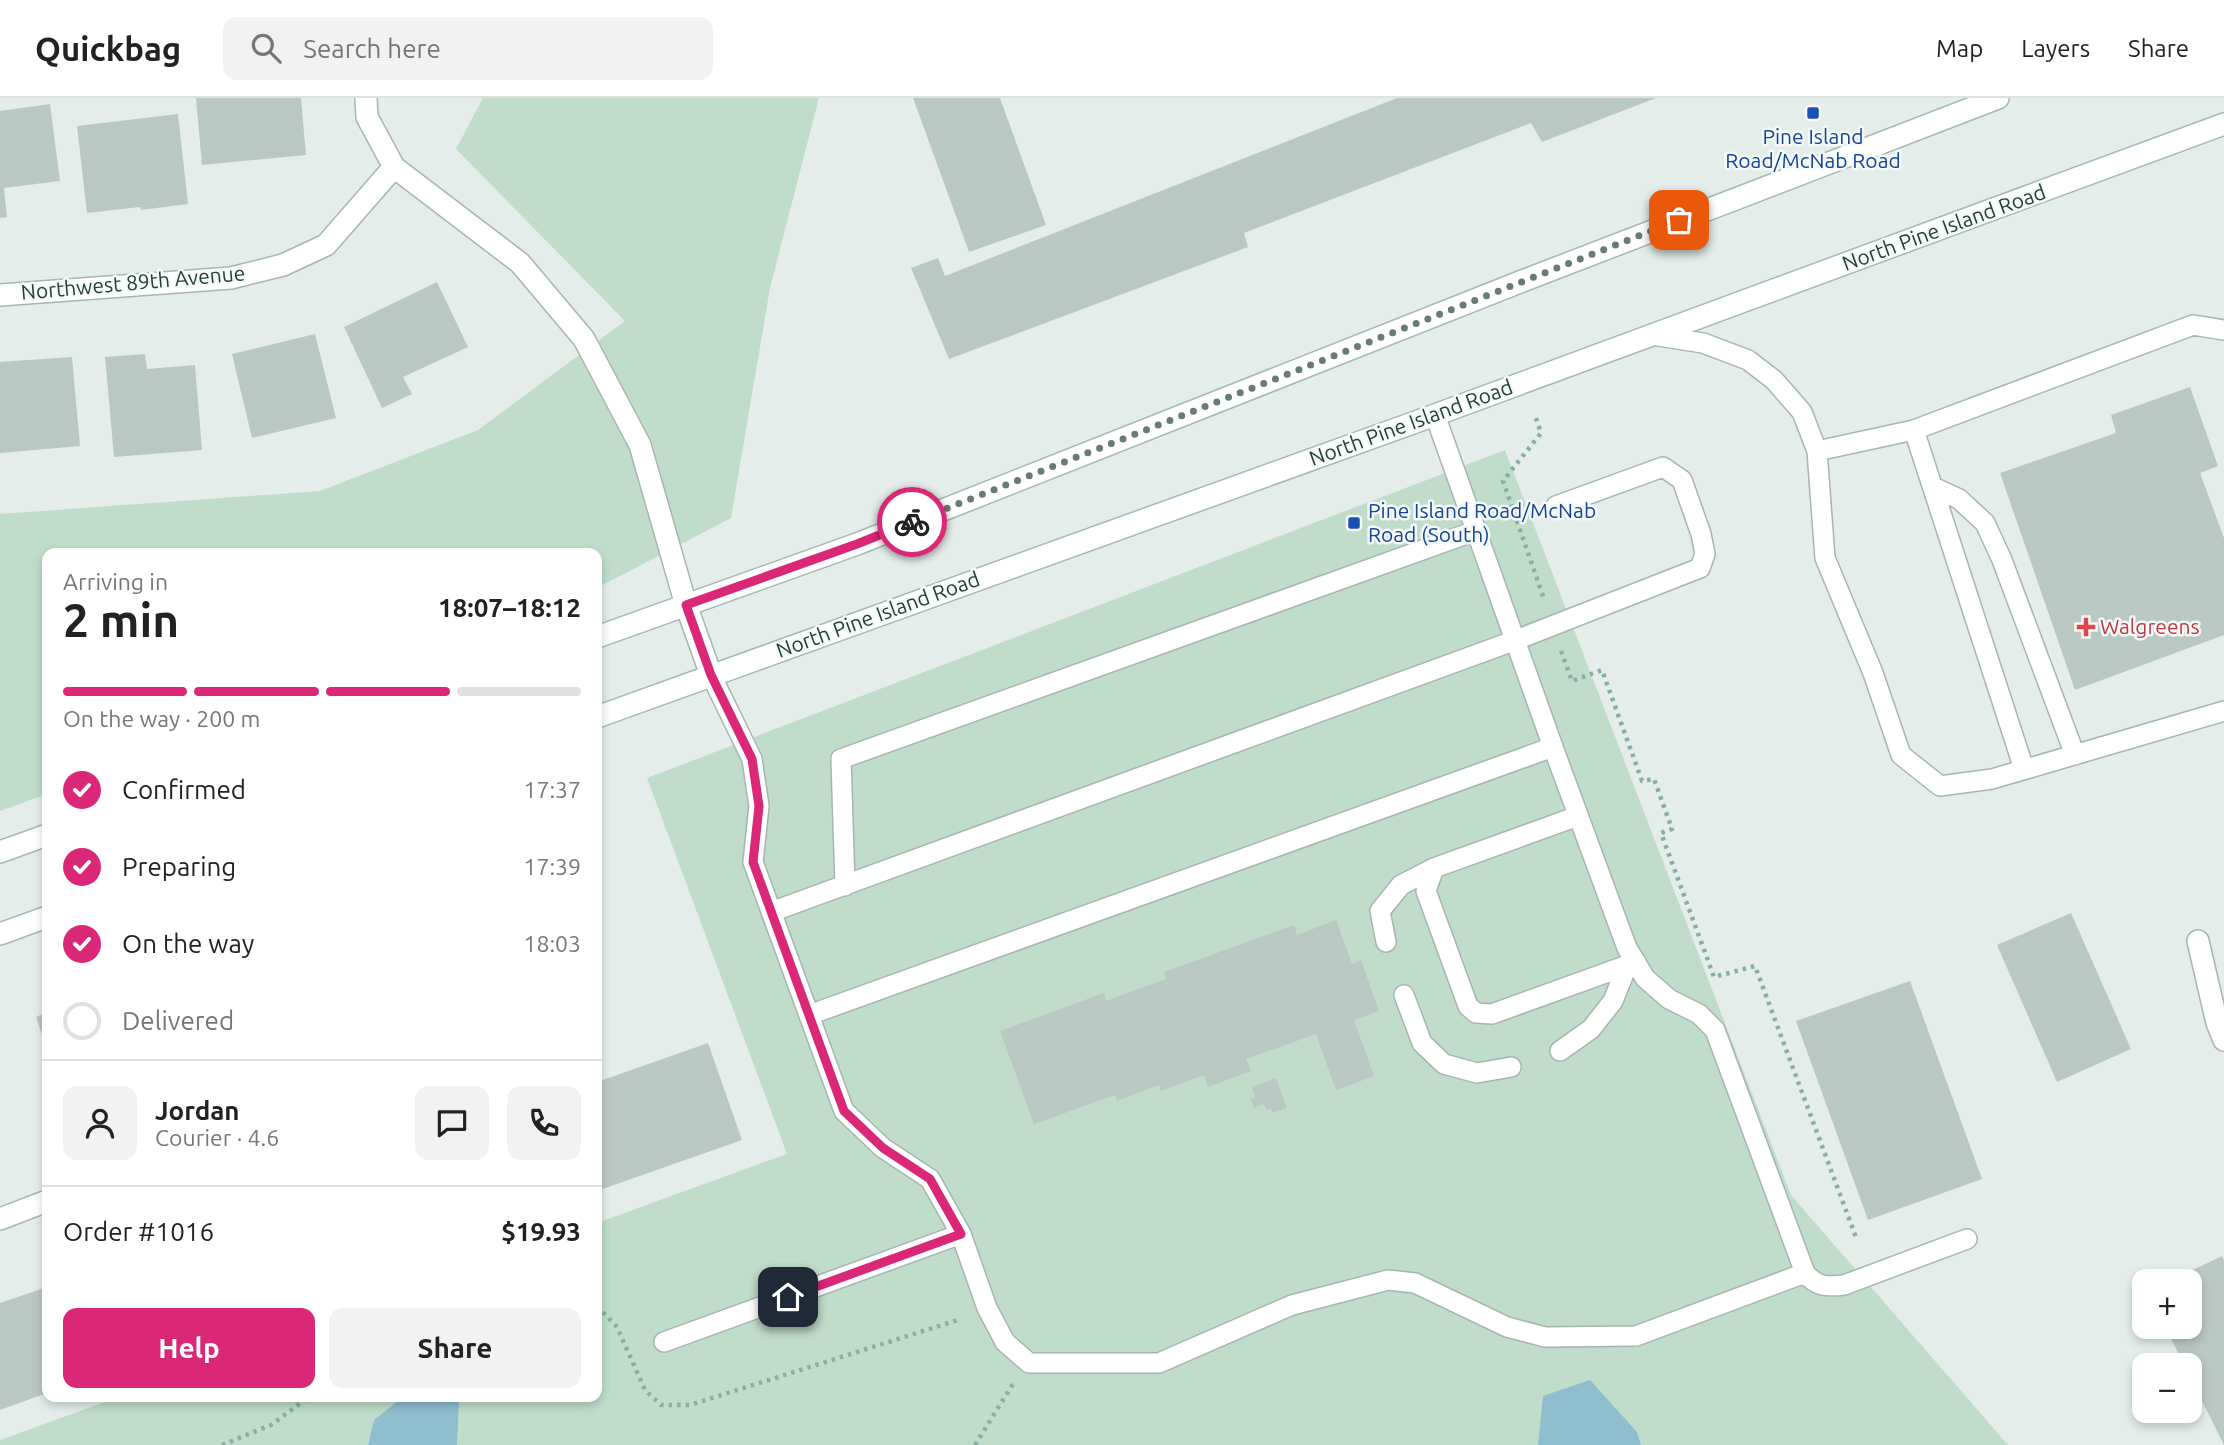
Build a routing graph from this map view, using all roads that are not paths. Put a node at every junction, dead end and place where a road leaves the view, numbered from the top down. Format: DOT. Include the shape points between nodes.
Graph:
graph roads {
  1 [pos="366,98"];
  2 [pos="1998,98"];
  3 [pos="1958,105"];
  4 [pos="2224,124"];
  5 [pos="394,167"];
  6 [pos="0,295"];
  7 [pos="2224,330"];
  8 [pos="1653,335"];
  9 [pos="1435,415"];
  10 [pos="1914,430"];
  11 [pos="1817,451"];
  12 [pos="1933,487"];
  13 [pos="1556,506"];
  14 [pos="1475,531"];
  15 [pos="686,605"];
  16 [pos="602,635"];
  17 [pos="1516,640"];
  18 [pos="711,675"];
  19 [pos="2224,711"];
  20 [pos="602,715"];
  21 [pos="1553,747"];
  22 [pos="2076,755"];
  23 [pos="2025,769"];
  24 [pos="1578,816"];
  25 [pos="42,837"];
  26 [pos="0,852"];
  27 [pos="1434,868"];
  28 [pos="845,886"];
  29 [pos="771,912"];
  30 [pos="42,919"];
  31 [pos="0,934"];
  32 [pos="2197,941"];
  33 [pos="1386,942"];
  34 [pos="1631,964"];
  35 [pos="1404,995"];
  36 [pos="809,1015"];
  37 [pos="2224,1040"];
  38 [pos="1560,1051"];
  39 [pos="1511,1068"];
  40 [pos="42,1202"];
  41 [pos="1,1214"];
  42 [pos="961,1234"];
  43 [pos="1967,1239"];
  44 [pos="1805,1273"];
  45 [pos="664,1342"];
  1 -- 5 [label="main road" via="367,117"];
  2 -- 3 [label="main road"];
  3 -- 15 [label="main road" via="857,544"];
  4 -- 8 [label="main road, North Pine Island Road"];
  5 -- 6 [label="main road, Northwest 89th Avenue" via="327,245 284,265 231,278"];
  5 -- 15 [label="main road" via="520,262 584,339 640,445"];
  7 -- 10 [label="lane" via="2193,325"];
  8 -- 9 [label="main road, North Pine Island Road"];
  8 -- 11 [label="lane" via="1703,343 1748,360 1774,380 1802,412"];
  9 -- 14 [label="lane"];
  9 -- 18 [label="main road, North Pine Island Road"];
  10 -- 11 [label="lane"];
  10 -- 12 [label="lane"];
  11 -- 23 [label="lane" via="1825,558 1901,755 1940,786"];
  12 -- 22 [label="lane" via="1959,499 1984,523"];
  12 -- 23 [label="lane"];
  13 -- 17 [label="lane" via="1663,467 1682,480 1705,554 1700,568"];
  14 -- 17 [label="lane"];
  14 -- 28 [label="lane" via="841,759"];
  15 -- 16 [label="main road"];
  15 -- 18 [label="main road"];
  17 -- 21 [label="lane"];
  17 -- 28 [label="lane"];
  18 -- 20 [label="main road, North Pine Island Road"];
  18 -- 29 [label="lane" via="752,759 759,806 753,862"];
  19 -- 22 [label="lane"];
  21 -- 24 [label="lane"];
  21 -- 36 [label="lane"];
  22 -- 23 [label="lane"];
  24 -- 27 [label="lane"];
  24 -- 34 [label="lane"];
  25 -- 26 [label="main road"];
  27 -- 33 [label="lane" via="1401,885 1380,911"];
  27 -- 34 [label="lane" via="1426,891 1468,1006 1476,1013 1492,1014"];
  28 -- 29 [label="lane"];
  29 -- 36 [label="lane"];
  30 -- 31 [label="main road"];
  32 -- 37 [label="main road"];
  34 -- 38 [label="lane" via="1613,1001 1591,1029"];
  34 -- 44 [label="lane" via="1669,999 1699,1014 1715,1030"];
  35 -- 39 [label="lane" via="1422,1043 1444,1063 1477,1073"];
  36 -- 42 [label="lane" via="844,1111 883,1148 930,1179"];
  40 -- 41 [label="main road"];
  42 -- 44 [label="lane" via="987,1308 1005,1342 1028,1363 1159,1363 1292,1305 1388,1280 1415,1283 1507,1328 1545,1337 1636,1336"];
  42 -- 45 [label="lane"];
  43 -- 44 [label="lane" via="1844,1285 1828,1287 1813,1282"];
}
